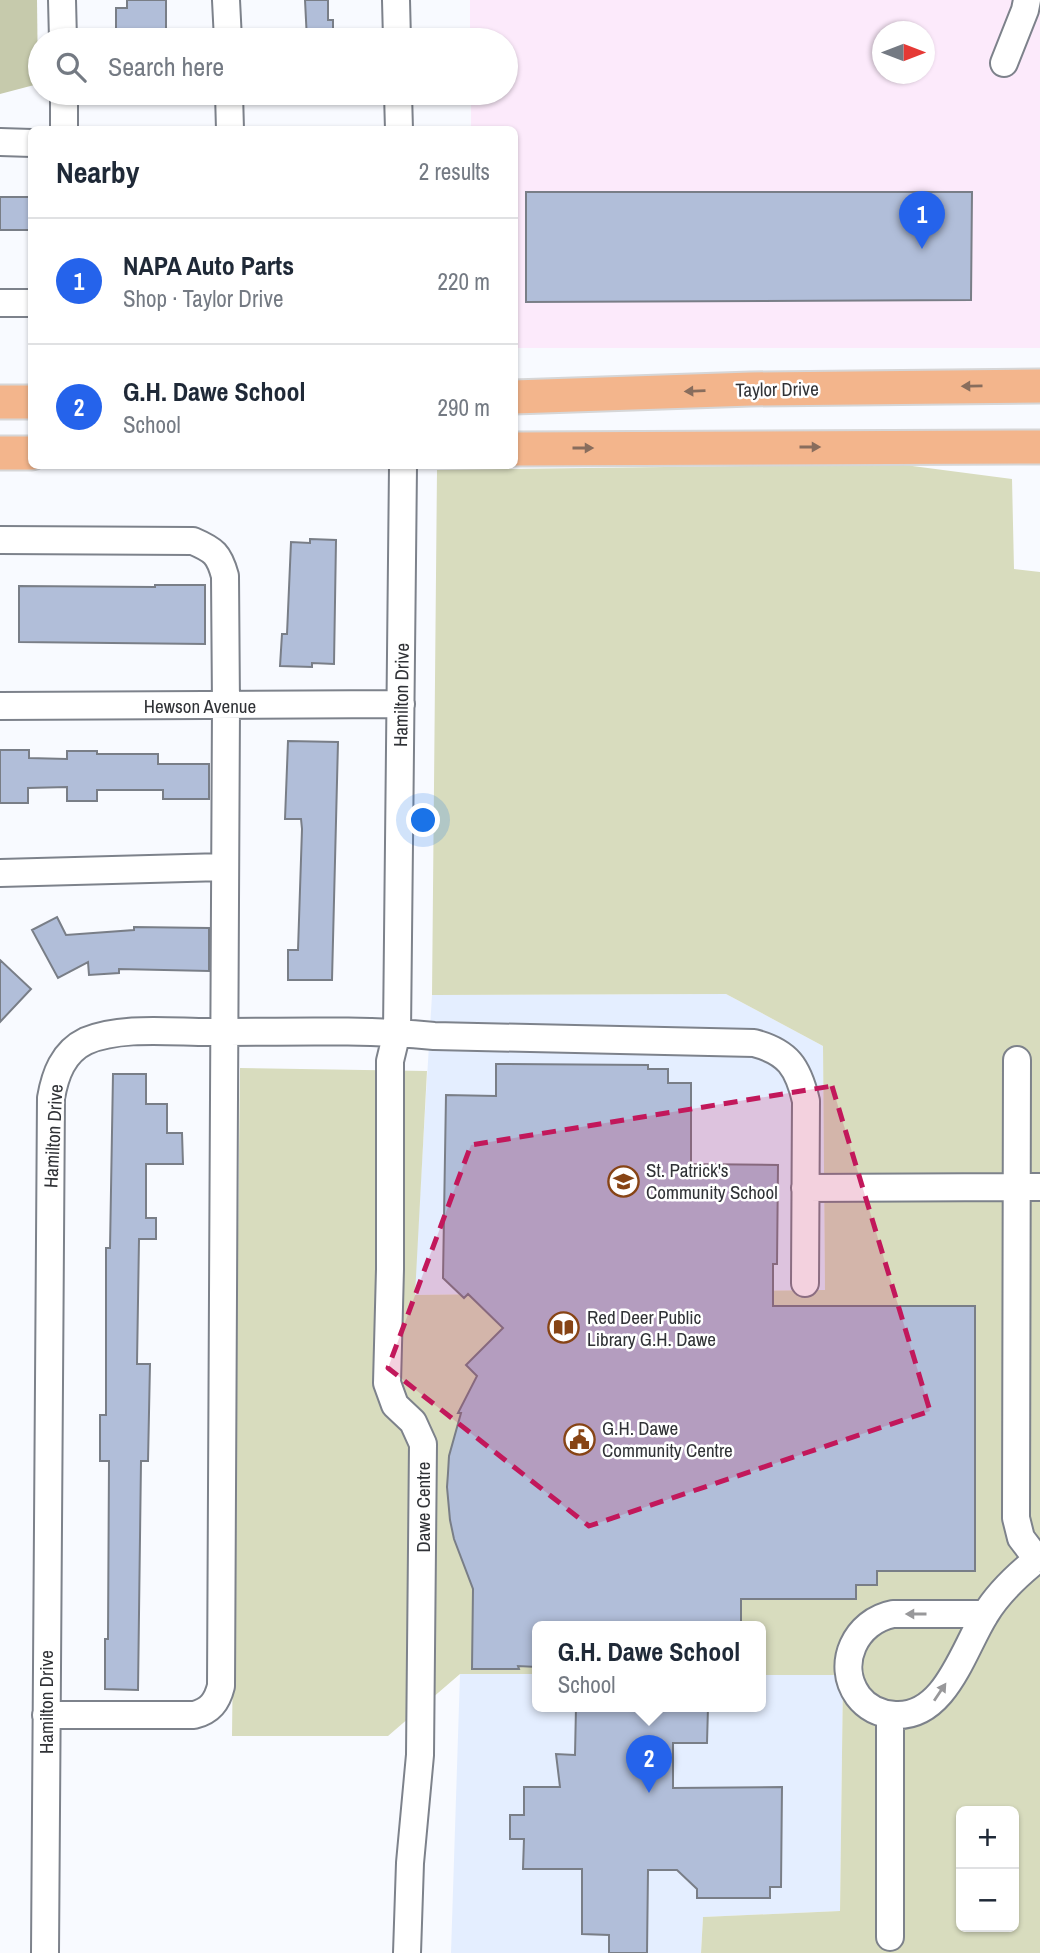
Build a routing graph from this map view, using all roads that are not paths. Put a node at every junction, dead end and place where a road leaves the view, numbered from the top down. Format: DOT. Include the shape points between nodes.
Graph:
graph roads {
  1 [pos="62,0"];
  2 [pos="226,0"];
  3 [pos="396,0"];
  4 [pos="1027,0"];
  5 [pos="63,28"];
  6 [pos="227,28"];
  7 [pos="397,28"];
  8 [pos="1004,63"];
  9 [pos="64,105"];
  10 [pos="229,105"];
  11 [pos="398,105"];
  12 [pos="64,126"];
  13 [pos="230,126"];
  14 [pos="399,126"];
  15 [pos="0,142"];
  16 [pos="28,143"];
  17 [pos="0,303"];
  18 [pos="28,303"];
  19 [pos="1040,386"];
  20 [pos="518,397"];
  21 [pos="0,401"];
  22 [pos="28,401"];
  23 [pos="518,449"];
  24 [pos="1030,449"];
  25 [pos="0,453"];
  26 [pos="28,453"];
  27 [pos="403,469"];
  28 [pos="0,540"];
  29 [pos="401,704"];
  30 [pos="0,706"];
  31 [pos="226,706"];
  32 [pos="224,867"];
  33 [pos="0,873"];
  34 [pos="224,1032"];
  35 [pos="397,1032"];
  36 [pos="1017,1060"];
  37 [pos="1029,1187"];
  38 [pos="806,1188"];
  39 [pos="805,1283"];
  40 [pos="1039,1558"];
  41 [pos="985,1614"];
  42 [pos="46,1715"];
  43 [pos="890,1715"];
  44 [pos="890,1937"];
  45 [pos="45,1953"];
  46 [pos="407,1953"];
  1 -- 5 [label="street"];
  2 -- 6 [label="street"];
  3 -- 7 [label="street"];
  4 -- 8 [label="street"];
  9 -- 12 [label="street"];
  10 -- 13 [label="street"];
  11 -- 14 [label="street"];
  15 -- 16 [label="street"];
  17 -- 18 [label="street"];
  19 -- 20 [label="main road, Taylor Drive, one-way"];
  21 -- 22 [label="main road"];
  23 -- 24 [label="main road, one-way"];
  25 -- 26 [label="main road"];
  27 -- 29 [label="street, Hamilton Drive"];
  28 -- 31 [label="street" via="193,541 211,548 225,576"];
  29 -- 31 [label="street, Hewson Avenue"];
  29 -- 35 [label="street, Hamilton Drive"];
  30 -- 31 [label="street, Hewson Avenue"];
  31 -- 32 [label="street"];
  32 -- 33 [label="street"];
  32 -- 34 [label="street"];
  34 -- 35 [label="street, Hamilton Drive"];
  34 -- 42 [label="street, Hamilton Drive" via="122,1032 99,1037 84,1042 64,1060 53,1085"];
  34 -- 42 [label="street" via="219,1696 207,1712 194,1715"];
  35 -- 38 [label="street" via="754,1043 772,1048 791,1062 801,1079 806,1101"];
  35 -- 46 [label="street, Dawe Centre" via="390,1061 387,1384 395,1405 413,1422 423,1444 421,1727"];
  36 -- 37 [label="street"];
  37 -- 38 [label="street"];
  37 -- 40 [label="street" via="1016,1518 1021,1538"];
  38 -- 39 [label="street"];
  40 -- 41 [label="street"];
  43 -- 41 [label="street, one-way" via="917,1713 937,1699"];
  41 -- 43 [label="street, one-way" via="893,1614 867,1625 849,1653 852,1686 873,1710"];
  42 -- 45 [label="street, Hamilton Drive"];
  43 -- 44 [label="street"];
}
